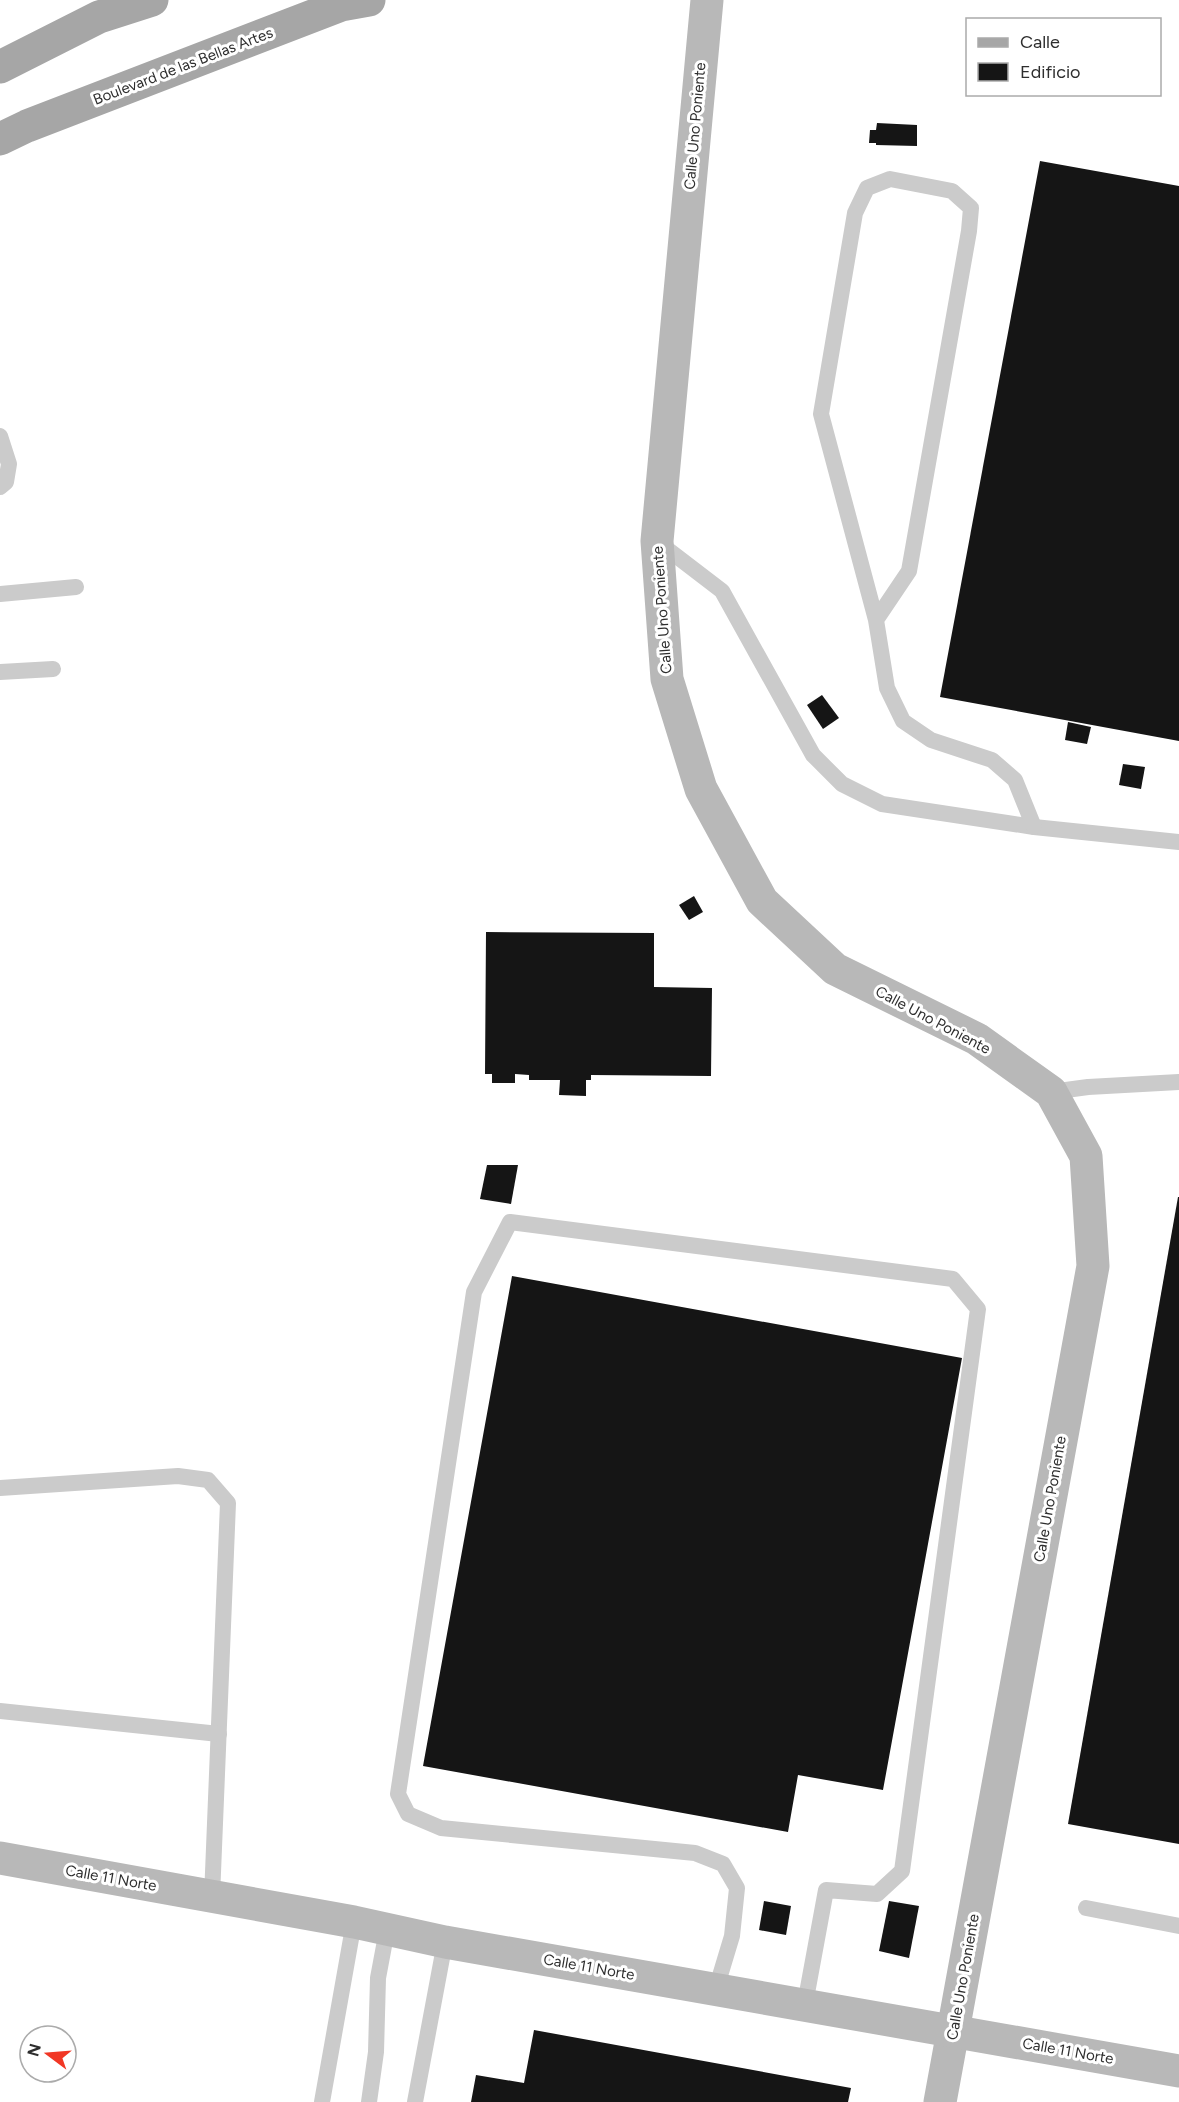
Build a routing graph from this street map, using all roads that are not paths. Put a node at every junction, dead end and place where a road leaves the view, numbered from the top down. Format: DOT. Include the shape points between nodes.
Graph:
graph roads {
  1 [pos="152,0"];
  2 [pos="369,0"];
  3 [pos="707,0"];
  4 [pos="100,9"];
  5 [pos="0,67"];
  6 [pos="0,139"];
  7 [pos="0,436"];
  8 [pos="0,487"];
  9 [pos="657,541"];
  10 [pos="76,587"];
  11 [pos="0,594"];
  12 [pos="876,620"];
  13 [pos="53,669"];
  14 [pos="0,672"];
  15 [pos="1034,827"];
  16 [pos="1179,842"];
  17 [pos="1179,1082"];
  18 [pos="1051,1092"];
  19 [pos="0,1488"];
  20 [pos="0,1711"];
  21 [pos="219,1734"];
  22 [pos="0,1858"];
  23 [pos="212,1897"];
  24 [pos="1086,1908"];
  25 [pos="354,1922"];
  26 [pos="1179,1926"];
  27 [pos="387,1930"];
  28 [pos="445,1942"];
  29 [pos="716,1989"];
  30 [pos="805,2004"];
  31 [pos="953,2031"];
  32 [pos="1179,2072"];
  33 [pos="322,2102"];
  34 [pos="369,2102"];
  35 [pos="415,2102"];
  36 [pos="940,2102"];
  1 -- 4 [label="main road"];
  2 -- 6 [label="main road, Boulevard de las Bellas Artes" via="341,5"];
  3 -- 9 [label="main road, Calle Uno Poniente"];
  4 -- 5 [label="main road"];
  7 -- 8 [label="lane" via="9,464 6,482"];
  9 -- 15 [label="lane" via="722,591 813,755 842,784 882,804"];
  9 -- 18 [label="main road, Calle Uno Poniente" via="667,679 701,789 762,901 835,969 977,1040"];
  10 -- 11 [label="lane"];
  12 -- 12 [label="lane" via="909,571 970,208 952,192 890,179 867,188 855,213 821,414"];
  12 -- 15 [label="lane" via="887,688 903,721 931,740 992,760 1015,780"];
  13 -- 14 [label="lane"];
  15 -- 16 [label="lane"];
  17 -- 18 [label="lane"];
  18 -- 31 [label="main road, Calle Uno Poniente" via="1086,1156 1093,1266"];
  19 -- 21 [label="lane" via="178,1476 208,1480 228,1503"];
  20 -- 21 [label="lane"];
  21 -- 23 [label="lane"];
  22 -- 23 [label="main road, Calle 11 Norte"];
  23 -- 25 [label="main road, Calle 11 Norte"];
  24 -- 26 [label="lane"];
  25 -- 27 [label="main road, Calle 11 Norte"];
  25 -- 33 [label="lane"];
  27 -- 28 [label="main road, Calle 11 Norte"];
  27 -- 34 [label="lane" via="378,1978 376,2052"];
  28 -- 29 [label="main road, Calle 11 Norte"];
  28 -- 35 [label="lane"];
  29 -- 30 [label="main road, Calle 11 Norte"];
  29 -- 30 [label="lane" via="732,1936 737,1888 723,1864 695,1853 441,1828 408,1814 398,1794 474,1292 510,1222 953,1279 978,1309 902,1871 877,1894 826,1890"];
  30 -- 31 [label="main road, Calle 11 Norte"];
  31 -- 32 [label="main road, Calle 11 Norte"];
  31 -- 36 [label="main road, Calle Uno Poniente"];
}
